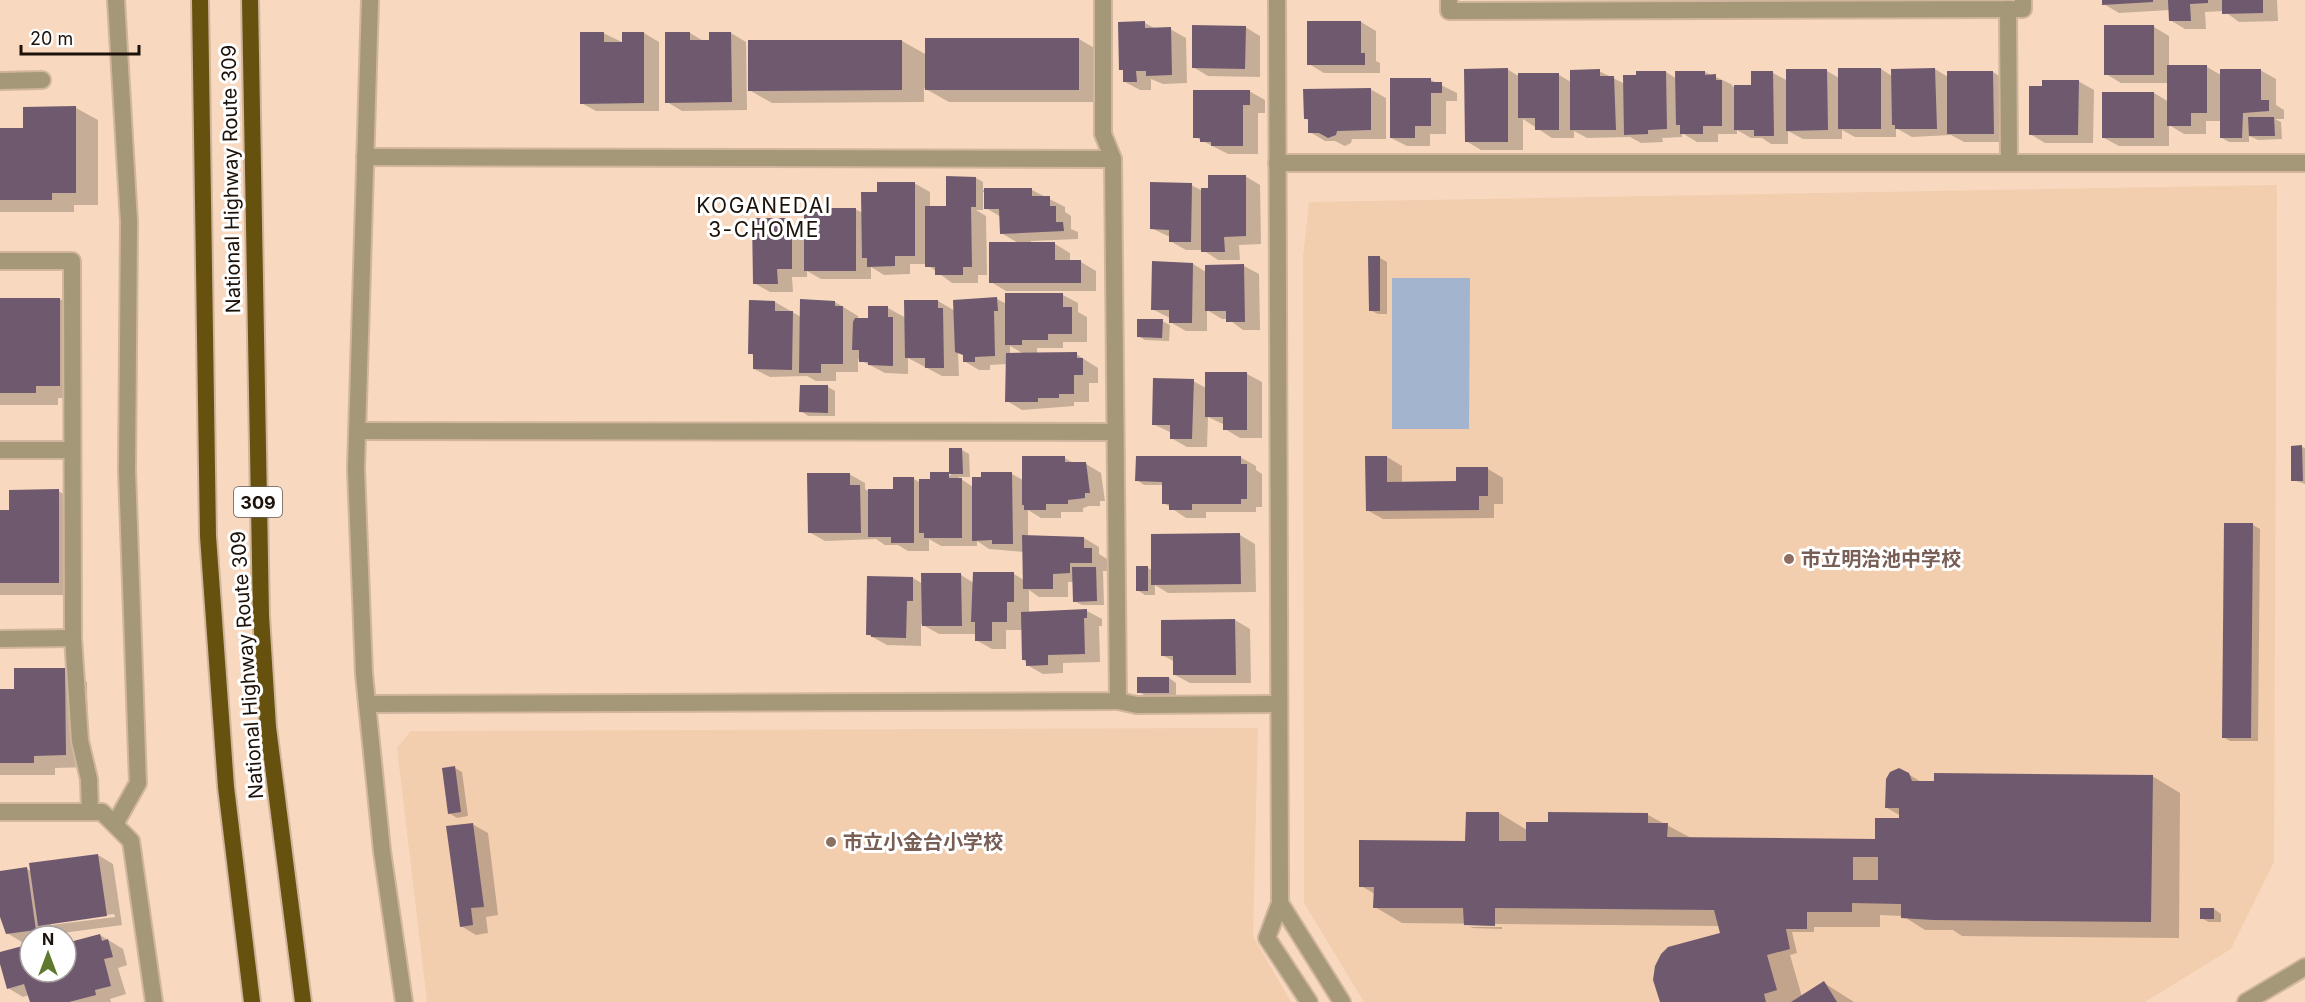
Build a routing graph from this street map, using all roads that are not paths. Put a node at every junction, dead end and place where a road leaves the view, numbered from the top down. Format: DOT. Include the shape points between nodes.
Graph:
graph roads {
  1 [pos="117,0"];
  2 [pos="200,0"];
  3 [pos="250,0"];
  4 [pos="370,0"];
  5 [pos="1103,0"];
  6 [pos="1277,0"];
  7 [pos="1449,0"];
  8 [pos="2023,0"];
  9 [pos="1738,5"];
  10 [pos="2008,9"];
  11 [pos="42,80"];
  12 [pos="0,81"];
  13 [pos="365,158"];
  14 [pos="1113,159"];
  15 [pos="1277,163"];
  16 [pos="2009,163"];
  17 [pos="2305,163"];
  18 [pos="0,261"];
  19 [pos="357,431"];
  20 [pos="1115,432"];
  21 [pos="0,450"];
  22 [pos="71,450"];
  23 [pos="73,638"];
  24 [pos="0,639"];
  25 [pos="1118,700"];
  26 [pos="367,704"];
  27 [pos="1279,704"];
  28 [pos="0,812"];
  29 [pos="90,812"];
  30 [pos="115,824"];
  31 [pos="1280,903"];
  32 [pos="2305,967"];
  33 [pos="154,1002"];
  34 [pos="252,1002"];
  35 [pos="303,1002"];
  36 [pos="404,1002"];
  37 [pos="1309,1002"];
  38 [pos="1342,1002"];
  39 [pos="2246,1002"];
  1 -- 30 [label="street" via="129,222 127,471 138,783"];
  2 -- 34 [label="highway, National Highway Route 309 / 309" via="208,536 226,787"];
  3 -- 35 [label="highway, National Highway Route 309 / 309" via="261,616 268,728"];
  4 -- 13 [label="street"];
  5 -- 14 [label="street" via="1103,134"];
  6 -- 15 [label="street"];
  7 -- 9 [label="street" via="1449,11"];
  8 -- 10 [label="street" via="2023,9"];
  9 -- 10 [label="street"];
  10 -- 16 [label="street"];
  11 -- 12 [label="street"];
  13 -- 14 [label="street"];
  13 -- 19 [label="street"];
  14 -- 20 [label="street"];
  15 -- 16 [label="street"];
  15 -- 27 [label="street"];
  16 -- 17 [label="street"];
  18 -- 22 [label="street" via="72,261"];
  19 -- 20 [label="street"];
  19 -- 26 [label="street"];
  20 -- 25 [label="street"];
  21 -- 22 [label="street"];
  22 -- 23 [label="street"];
  23 -- 24 [label="street"];
  23 -- 29 [label="street" via="80,741 89,779"];
  25 -- 26 [label="street"];
  25 -- 27 [label="street" via="1137,705"];
  26 -- 36 [label="street" via="382,850"];
  27 -- 31 [label="street"];
  28 -- 29 [label="street"];
  29 -- 30 [label="street" via="102,812"];
  30 -- 33 [label="street" via="131,841"];
  31 -- 37 [label="street" via="1267,938"];
  31 -- 38 [label="street"];
  32 -- 39 [label="street"];
}
